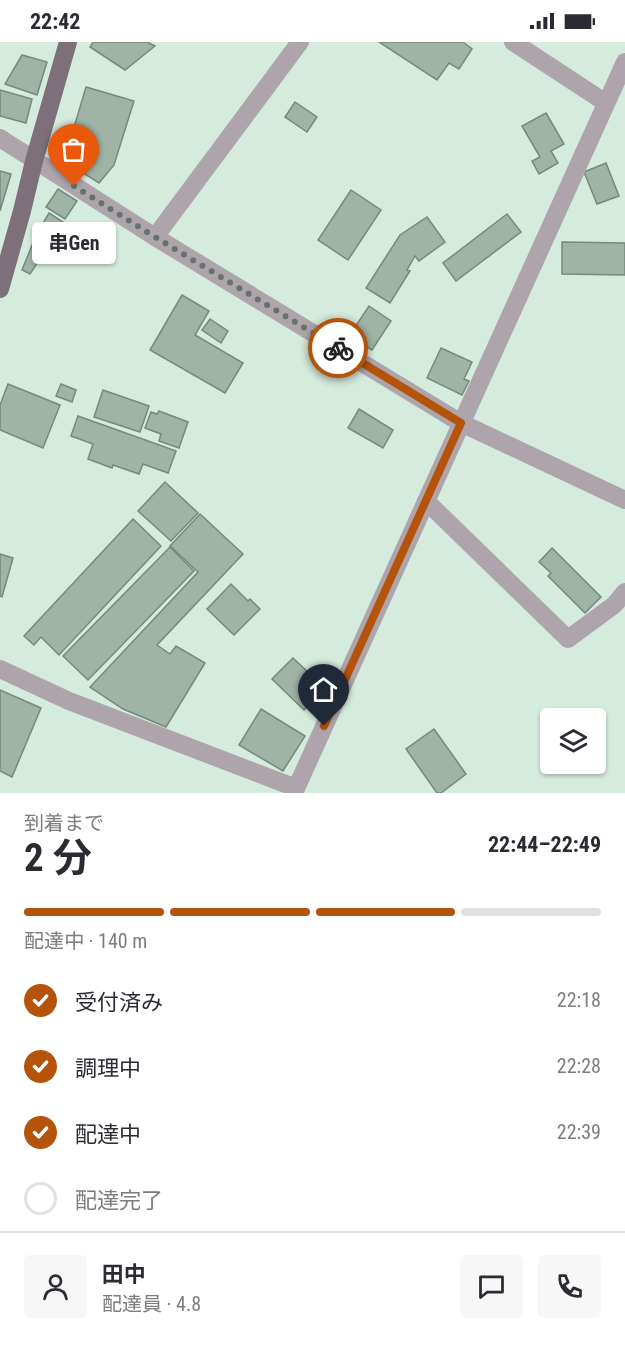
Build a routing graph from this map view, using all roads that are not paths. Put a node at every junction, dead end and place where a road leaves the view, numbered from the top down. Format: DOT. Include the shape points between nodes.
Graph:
graph roads {
  1 [pos="68,42"];
  2 [pos="300,42"];
  3 [pos="513,42"];
  4 [pos="625,62"];
  5 [pos="606,104"];
  6 [pos="0,138"];
  7 [pos="34,160"];
  8 [pos="155,237"];
  9 [pos="0,289"];
  10 [pos="461,423"];
  11 [pos="625,500"];
  12 [pos="426,501"];
  13 [pos="625,592"];
  14 [pos="0,669"];
  15 [pos="295,790"];
  1 -- 7 [label="main road"];
  2 -- 8 [label="street"];
  3 -- 5 [label="street"];
  4 -- 5 [label="street"];
  5 -- 10 [label="street"];
  6 -- 7 [label="street"];
  7 -- 8 [label="street"];
  7 -- 9 [label="main road"];
  8 -- 10 [label="street"];
  10 -- 11 [label="street"];
  10 -- 12 [label="street"];
  12 -- 13 [label="street" via="568,639 614,605"];
  12 -- 15 [label="street"];
  14 -- 15 [label="street" via="69,701"];
}
